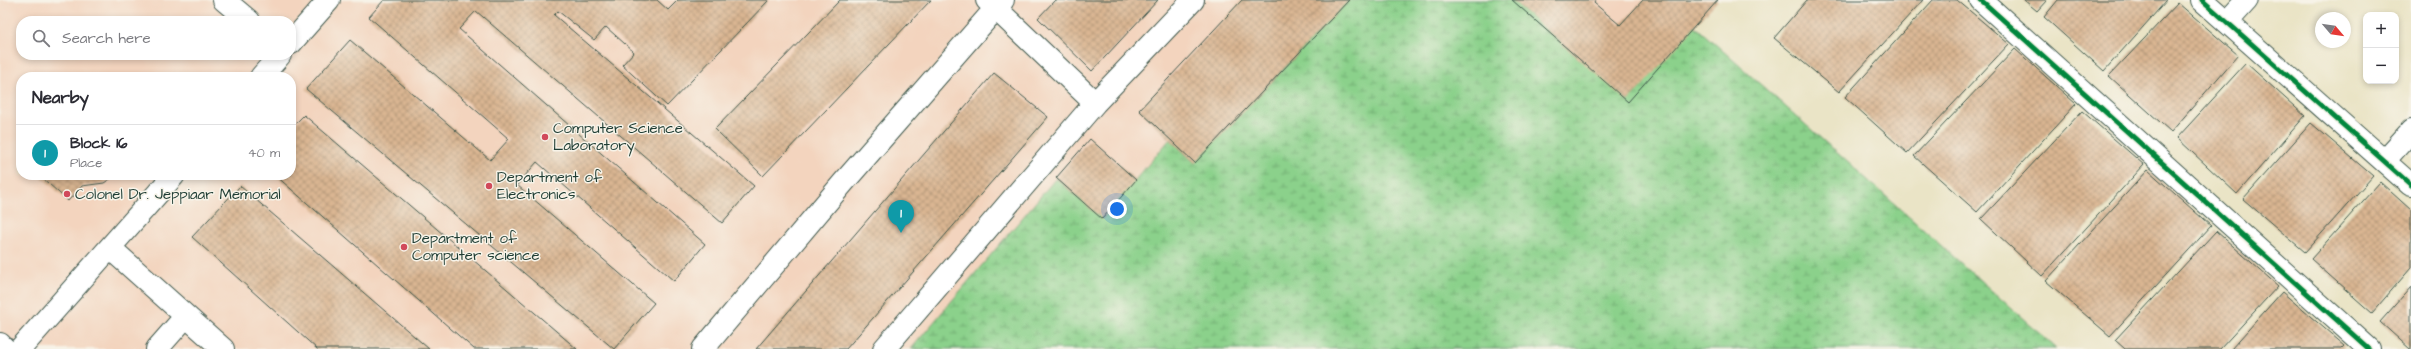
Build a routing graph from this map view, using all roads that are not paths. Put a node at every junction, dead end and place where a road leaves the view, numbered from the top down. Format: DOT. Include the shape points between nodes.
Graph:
graph roads {
  1 [pos="224,0"];
  2 [pos="329,0"];
  3 [pos="1193,0"];
  4 [pos="1981,0"];
  5 [pos="2202,0"];
  6 [pos="2247,0"];
  7 [pos="995,3"];
  8 [pos="243,16"];
  9 [pos="2227,22"];
  10 [pos="296,37"];
  11 [pos="276,60"];
  12 [pos="265,72"];
  13 [pos="1095,103"];
  14 [pos="2411,132"];
  15 [pos="2384,161"];
  16 [pos="170,180"];
  17 [pos="2411,185"];
  18 [pos="110,248"];
  19 [pos="186,316"];
  20 [pos="0,344"];
  21 [pos="5,349"];
  22 [pos="20,349"];
  23 [pos="157,349"];
  24 [pos="223,349"];
  25 [pos="703,349"];
  26 [pos="884,349"];
  27 [pos="2369,349"];
  1 -- 8 [label="street"];
  2 -- 10 [label="street"];
  3 -- 13 [label="street"];
  4 -- 27 [label="street"];
  5 -- 9 [label="street"];
  6 -- 9 [label="street"];
  7 -- 13 [label="street"];
  7 -- 25 [label="street"];
  9 -- 15 [label="street"];
  11 -- 12 [label="street"];
  13 -- 26 [label="street"];
  14 -- 15 [label="street"];
  15 -- 17 [label="street"];
  16 -- 18 [label="street"];
  18 -- 19 [label="street"];
  18 -- 22 [label="street"];
  19 -- 23 [label="street"];
  19 -- 24 [label="street"];
  20 -- 21 [label="street"];
}
